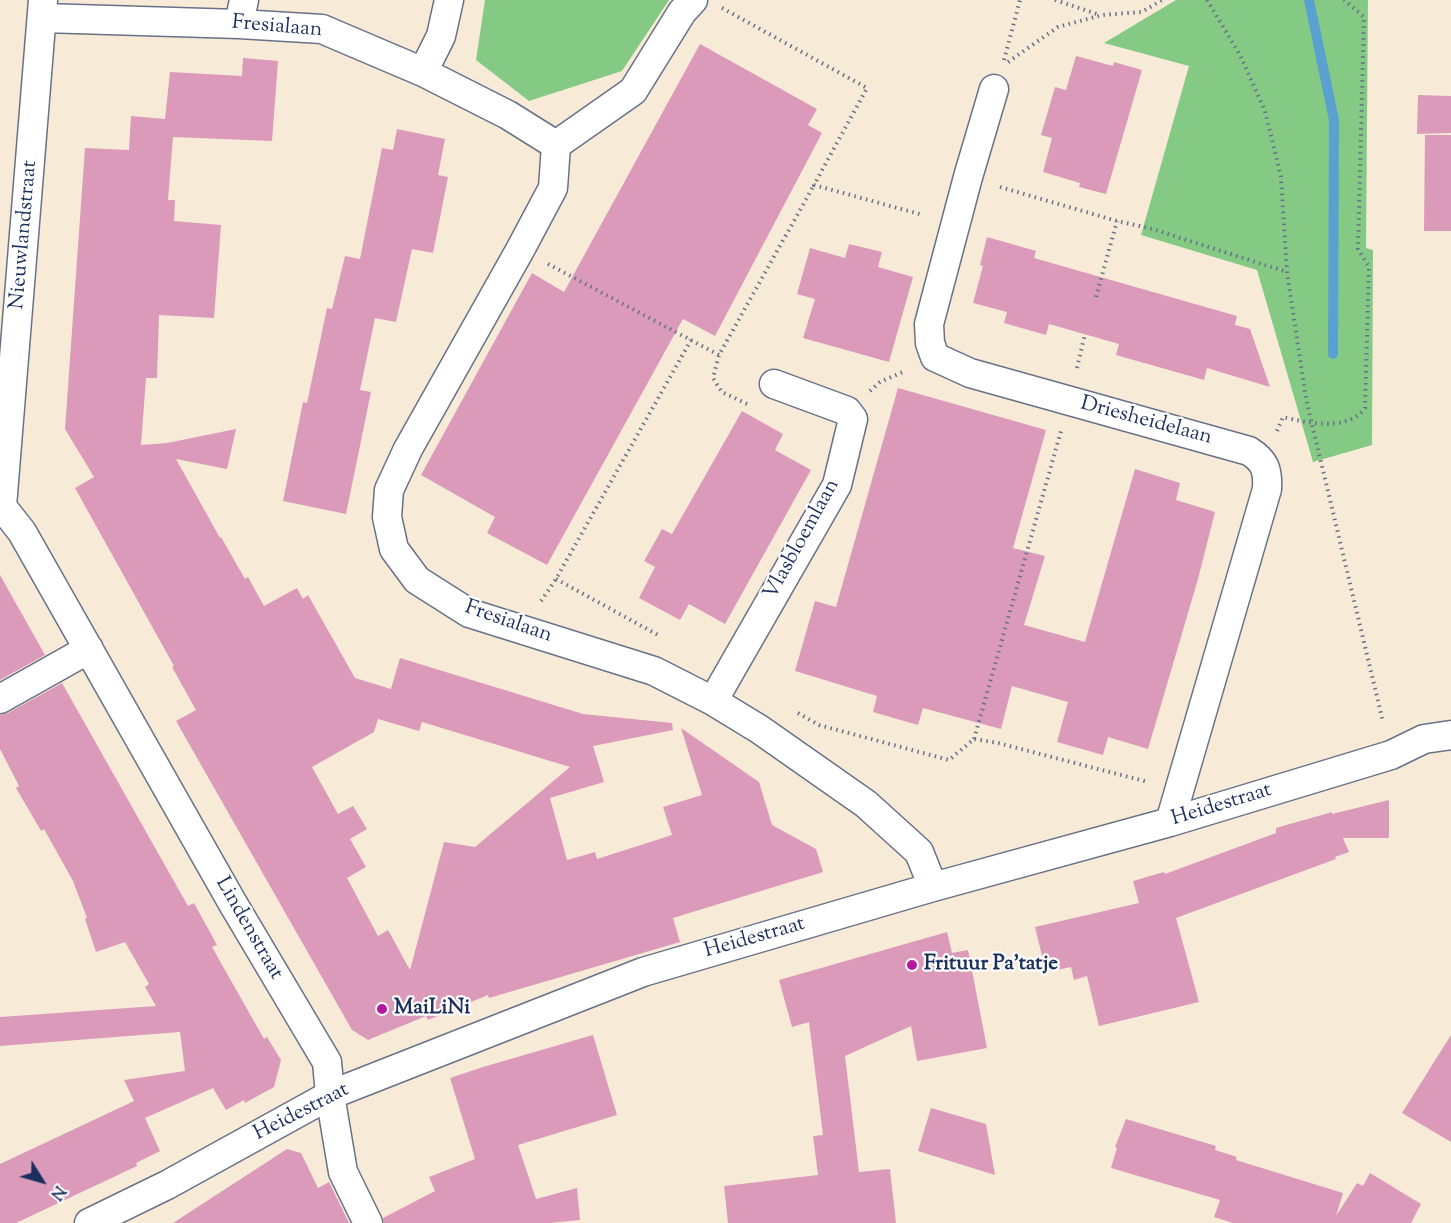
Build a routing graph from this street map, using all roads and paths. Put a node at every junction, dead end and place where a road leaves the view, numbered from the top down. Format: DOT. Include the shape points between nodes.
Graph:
graph roads {
  1 [pos="449,0"];
  2 [pos="1020,0"];
  3 [pos="1055,0"];
  4 [pos="1162,0"];
  5 [pos="1207,0"];
  6 [pos="1344,0"];
  7 [pos="706,3"];
  8 [pos="43,9"];
  9 [pos="242,12"];
  10 [pos="1102,15"];
  11 [pos="423,72"];
  12 [pos="994,89"];
  13 [pos="556,145"];
  14 [pos="968,177"];
  15 [pos="814,185"];
  16 [pos="1117,221"];
  17 [pos="956,223"];
  18 [pos="520,250"];
  19 [pos="1287,272"];
  20 [pos="1096,297"];
  21 [pos="1085,334"];
  22 [pos="691,340"];
  23 [pos="719,355"];
  24 [pos="935,357"];
  25 [pos="774,384"];
  26 [pos="1069,401"];
  27 [pos="847,411"];
  28 [pos="1312,424"];
  29 [pos="1265,464"];
  30 [pos="1,505"];
  31 [pos="556,579"];
  32 [pos="522,630"];
  33 [pos="668,641"];
  34 [pos="89,649"];
  35 [pos="0,699"];
  36 [pos="713,700"];
  37 [pos="789,708"];
  38 [pos="1451,735"];
  39 [pos="974,739"];
  40 [pos="1391,755"];
  41 [pos="1178,790"];
  42 [pos="1170,822"];
  43 [pos="933,887"];
  44 [pos="330,1095"];
  45 [pos="89,1223"];
  46 [pos="368,1223"];
  1 -- 11 [label="street" via="441,36"];
  2 -- 10 [label="path" via="1003,65 1058,27"];
  3 -- 10 [label="path"];
  4 -- 10 [label="path" via="1142,12"];
  5 -- 19 [label="path" via="1240,55 1265,111 1281,177"];
  6 -- 28 [label="path" via="1364,17 1358,249 1369,267 1365,408 1359,417"];
  7 -- 13 [label="street" via="682,12 633,91"];
  7 -- 15 [label="path" via="867,88"];
  8 -- 9 [label="street, Fresialaan"];
  8 -- 30 [label="street, Nieuwlandstraat"];
  9 -- 11 [label="street, Fresialaan" via="322,29"];
  11 -- 13 [label="street, Fresialaan"];
  12 -- 14 [label="street"];
  13 -- 18 [label="street, Fresialaan" via="553,188"];
  14 -- 16 [label="path"];
  14 -- 17 [label="street"];
  15 -- 17 [label="path"];
  15 -- 23 [label="path"];
  16 -- 19 [label="path"];
  16 -- 20 [label="path"];
  17 -- 24 [label="street" via="929,324"];
  18 -- 22 [label="path"];
  18 -- 32 [label="street, Fresialaan" via="408,449 389,490 387,517 394,549 417,580 469,613"];
  19 -- 28 [label="path"];
  21 -- 26 [label="path"];
  22 -- 23 [label="path"];
  22 -- 31 [label="path"];
  23 -- 25 [label="path" via="713,378 722,392 755,408"];
  24 -- 26 [label="street, Driesheidelaan" via="970,374"];
  24 -- 27 [label="path" via="880,382"];
  25 -- 27 [label="street"];
  26 -- 29 [label="street, Driesheidelaan" via="1249,451"];
  26 -- 39 [label="path"];
  27 -- 36 [label="street, Vlasbloemlaan" via="853,420 837,485"];
  28 -- 29 [label="path" via="1283,417"];
  28 -- 40 [label="path"];
  29 -- 41 [label="street" via="1267,489"];
  30 -- 34 [label="street, Lindenstraat" via="22,532"];
  31 -- 32 [label="path"];
  31 -- 33 [label="path"];
  32 -- 36 [label="street, Fresialaan" via="654,671"];
  34 -- 35 [label="street"];
  34 -- 44 [label="street, Lindenstraat" via="327,1062"];
  36 -- 43 [label="street, Fresialaan" via="866,804 919,852"];
  37 -- 39 [label="path" via="819,724 949,760"];
  38 -- 40 [label="street, Heidestraat" via="1424,739"];
  39 -- 41 [label="path"];
  40 -- 42 [label="street, Heidestraat"];
  41 -- 42 [label="street"];
  42 -- 43 [label="street, Heidestraat"];
  43 -- 44 [label="street, Heidestraat" via="643,972"];
  44 -- 45 [label="street, Heidestraat" via="167,1185"];
  44 -- 46 [label="street, Lindenstraat" via="343,1172"];
}
